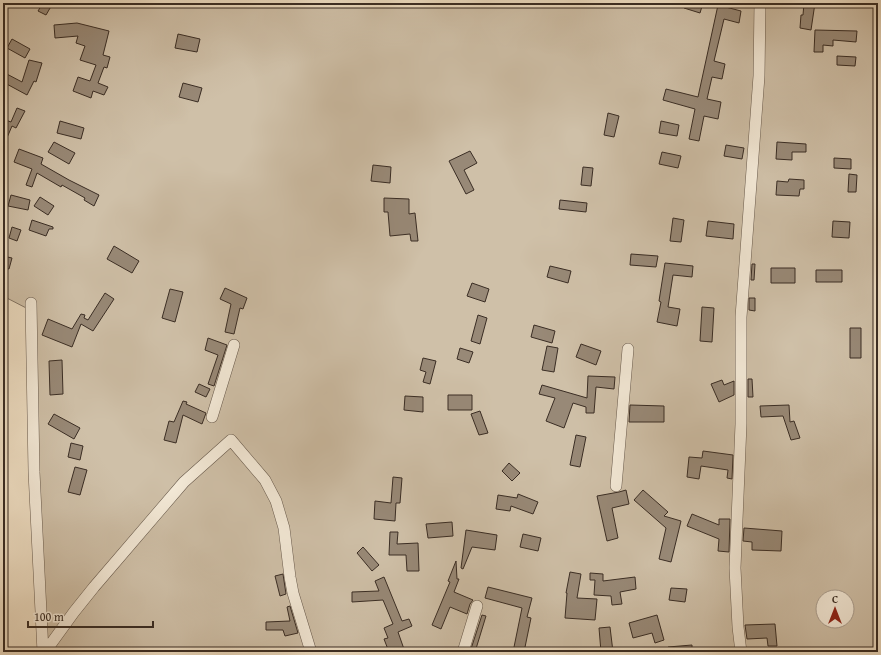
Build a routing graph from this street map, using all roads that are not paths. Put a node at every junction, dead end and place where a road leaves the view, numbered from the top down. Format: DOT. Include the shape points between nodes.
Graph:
graph roads {
  1 [pos="760,3"];
  2 [pos="31,303"];
  3 [pos="234,344"];
  4 [pos="628,349"];
  5 [pos="212,417"];
  6 [pos="616,486"];
  7 [pos="477,606"];
  8 [pos="44,652"];
  9 [pos="311,652"];
  10 [pos="463,652"];
  11 [pos="741,652"];
  1 -- 11 [label="street" via="759,76 741,317 741,424 735,568"];
  2 -- 8 [label="street" via="34,472"];
  3 -- 5 [label="street"];
  4 -- 6 [label="street"];
  7 -- 10 [label="street"];
  8 -- 9 [label="street" via="94,587 184,482 231,440 266,480 276,501 284,528 293,593"];
}
